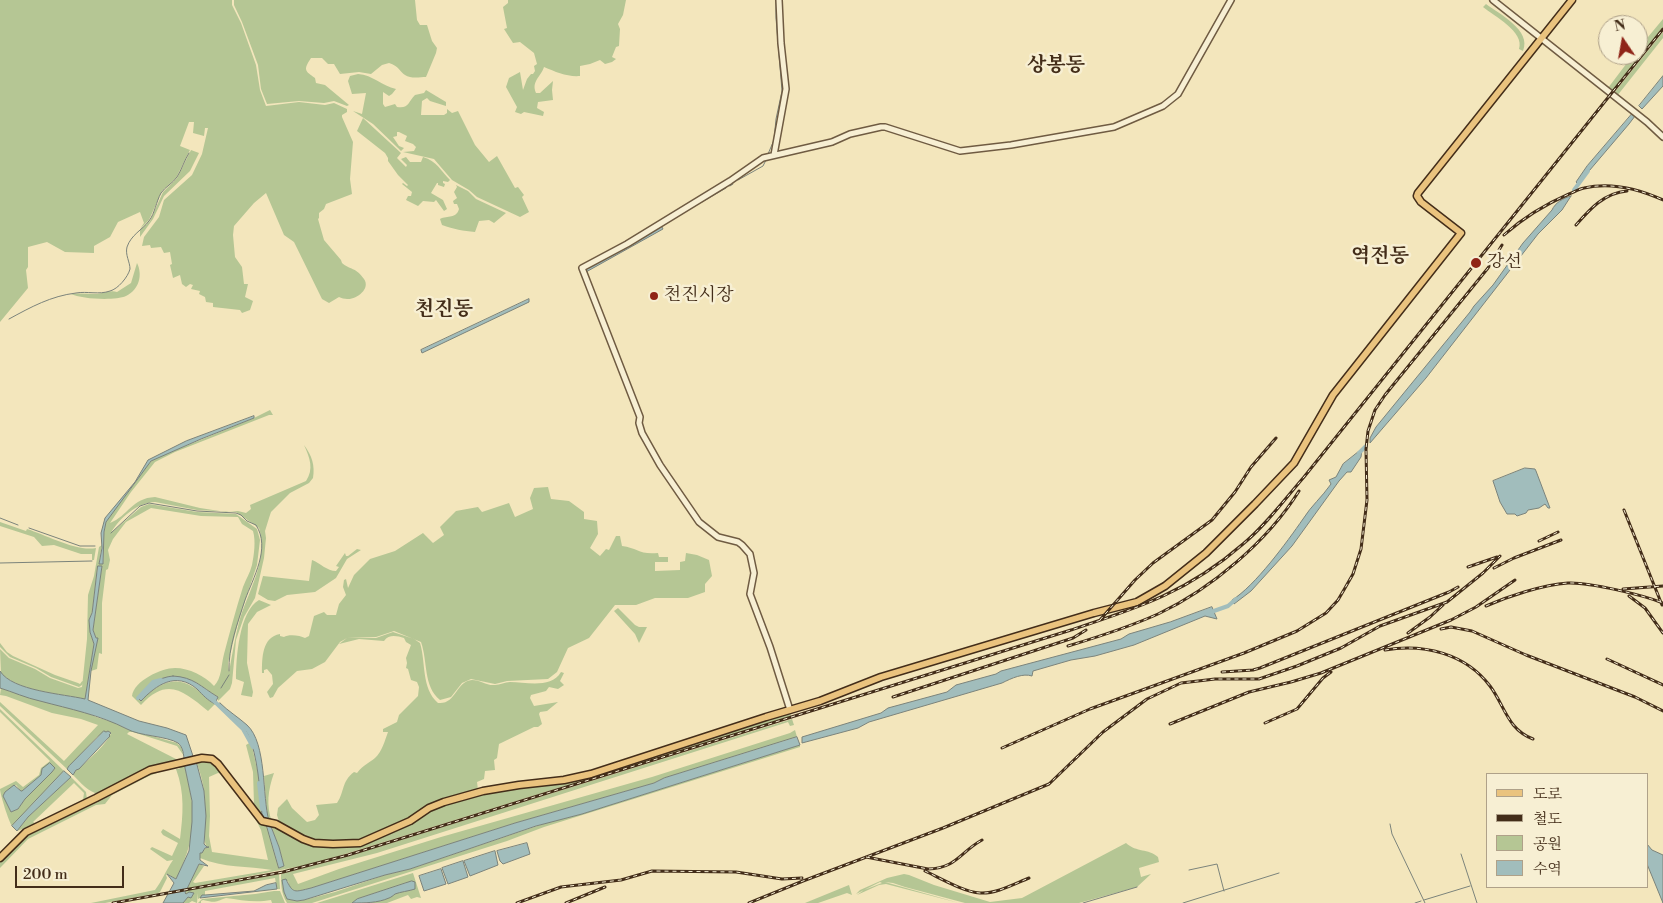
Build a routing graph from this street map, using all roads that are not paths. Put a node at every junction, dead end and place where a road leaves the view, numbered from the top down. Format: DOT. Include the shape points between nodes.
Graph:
graph roads {
  1 [pos="779,0"];
  2 [pos="1231,0"];
  3 [pos="1494,0"];
  4 [pos="1572,0"];
  5 [pos="1540,38"];
  6 [pos="1663,137"];
  7 [pos="774,155"];
  8 [pos="790,710"];
  9 [pos="0,858"];
  1 -- 7 [label="street" via="786,89"];
  2 -- 7 [label="street" via="1178,94 1163,106 1114,128 960,151 881,127"];
  3 -- 5 [label="street"];
  4 -- 5 [label="main road"];
  5 -- 6 [label="street"];
  5 -- 8 [label="main road" via="1418,193 1421,202 1461,233 1333,395 1294,463 1206,553 1165,586 1137,602 881,677"];
  7 -- 8 [label="street" via="763,158 627,244 582,268 640,417 642,433 660,465 704,528 718,537 738,542 750,554 754,573 750,594"];
  8 -- 9 [label="main road" via="585,776 478,792 444,802 360,843 314,843 303,839 257,817 218,764 207,758 183,762 150,770 26,832"];
}
